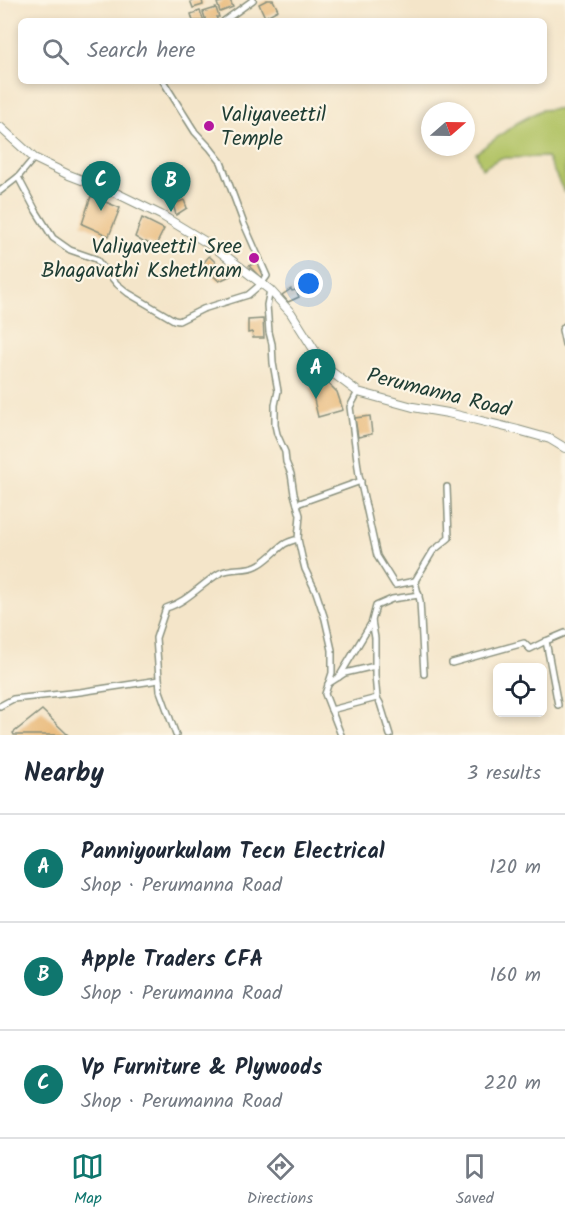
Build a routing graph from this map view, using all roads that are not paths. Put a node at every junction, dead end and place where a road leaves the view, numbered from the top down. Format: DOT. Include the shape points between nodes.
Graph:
graph roads {
  1 [pos="240,0"];
  2 [pos="253,0"];
  3 [pos="243,8"];
  4 [pos="228,18"];
  5 [pos="165,84"];
  6 [pos="0,126"];
  7 [pos="34,158"];
  8 [pos="18,177"];
  9 [pos="0,191"];
  10 [pos="261,284"];
  11 [pos="270,290"];
  12 [pos="565,326"];
  13 [pos="565,344"];
  14 [pos="358,392"];
  15 [pos="565,448"];
  16 [pos="361,481"];
  17 [pos="447,487"];
  18 [pos="297,504"];
  19 [pos="298,539"];
  20 [pos="416,581"];
  21 [pos="419,595"];
  22 [pos="372,621"];
  23 [pos="565,633"];
  24 [pos="546,641"];
  25 [pos="452,663"];
  26 [pos="375,666"];
  27 [pos="424,674"];
  28 [pos="339,677"];
  29 [pos="159,680"];
  30 [pos="328,684"];
  31 [pos="377,698"];
  32 [pos="558,705"];
  33 [pos="0,706"];
  34 [pos="331,710"];
  35 [pos="176,735"];
  36 [pos="340,735"];
  37 [pos="390,735"];
  1 -- 3 [label="street"];
  2 -- 3 [label="street"];
  3 -- 4 [label="street"];
  5 -- 10 [label="street" via="195,132 221,162 267,276"];
  6 -- 7 [label="main road, Perumanna Road"];
  7 -- 8 [label="street"];
  7 -- 10 [label="main road, Perumanna Road" via="161,215 214,247"];
  8 -- 9 [label="street"];
  8 -- 10 [label="street" via="53,237 70,250 96,260 128,293 174,320 244,297"];
  10 -- 11 [label="main road, Perumanna Road"];
  11 -- 14 [label="main road, Perumanna Road" via="291,313 326,367"];
  11 -- 18 [label="street" via="269,332 278,391 275,424"];
  12 -- 13 [label="street"];
  14 -- 15 [label="main road, Perumanna Road" via="518,430 550,439"];
  14 -- 16 [label="street" via="351,407"];
  16 -- 18 [label="street"];
  16 -- 20 [label="street" via="377,556 395,585"];
  17 -- 20 [label="street" via="449,538 433,551"];
  18 -- 19 [label="street"];
  19 -- 29 [label="street" via="283,545 254,568 221,573 175,606 166,608 156,638"];
  19 -- 30 [label="street" via="332,650"];
  20 -- 21 [label="street"];
  21 -- 22 [label="street" via="376,606"];
  21 -- 27 [label="street"];
  22 -- 26 [label="street"];
  22 -- 28 [label="street"];
  23 -- 24 [label="street"];
  24 -- 25 [label="street" via="530,649 524,643"];
  24 -- 32 [label="street"];
  26 -- 28 [label="street"];
  26 -- 31 [label="street"];
  28 -- 30 [label="street"];
  29 -- 33 [label="street" via="13,699"];
  29 -- 35 [label="street"];
  30 -- 34 [label="street" via="325,694"];
  31 -- 34 [label="street"];
  31 -- 37 [label="street"];
  34 -- 36 [label="street"];
}
